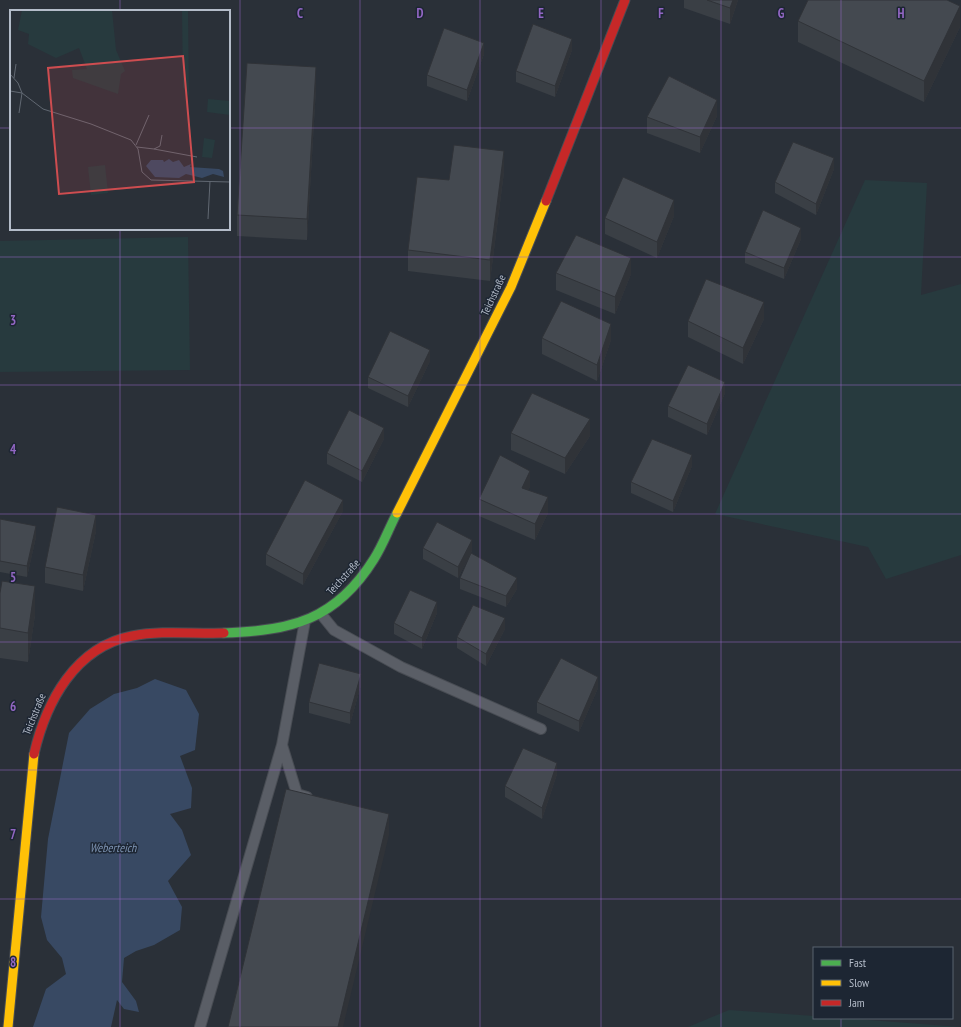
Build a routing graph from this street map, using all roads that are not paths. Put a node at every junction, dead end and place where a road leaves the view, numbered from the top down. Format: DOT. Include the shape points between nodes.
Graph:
graph roads {
  1 [pos="625,0"];
  2 [pos="321,614"];
  3 [pos="305,621"];
  4 [pos="541,729"];
  5 [pos="282,745"];
  6 [pos="319,801"];
  7 [pos="8,1027"];
  8 [pos="200,1027"];
  1 -- 2 [label="street, Teichstraße" via="511,287 462,386 374,559 345,596"];
  2 -- 3 [label="street, Teichstraße"];
  2 -- 4 [label="lane" via="334,630 402,667"];
  3 -- 5 [label="lane"];
  3 -- 7 [label="street, Teichstraße" via="263,630 128,636 101,647 86,658 58,688 41,726 31,768"];
  5 -- 6 [label="lane" via="297,794"];
  5 -- 8 [label="lane"];
}
